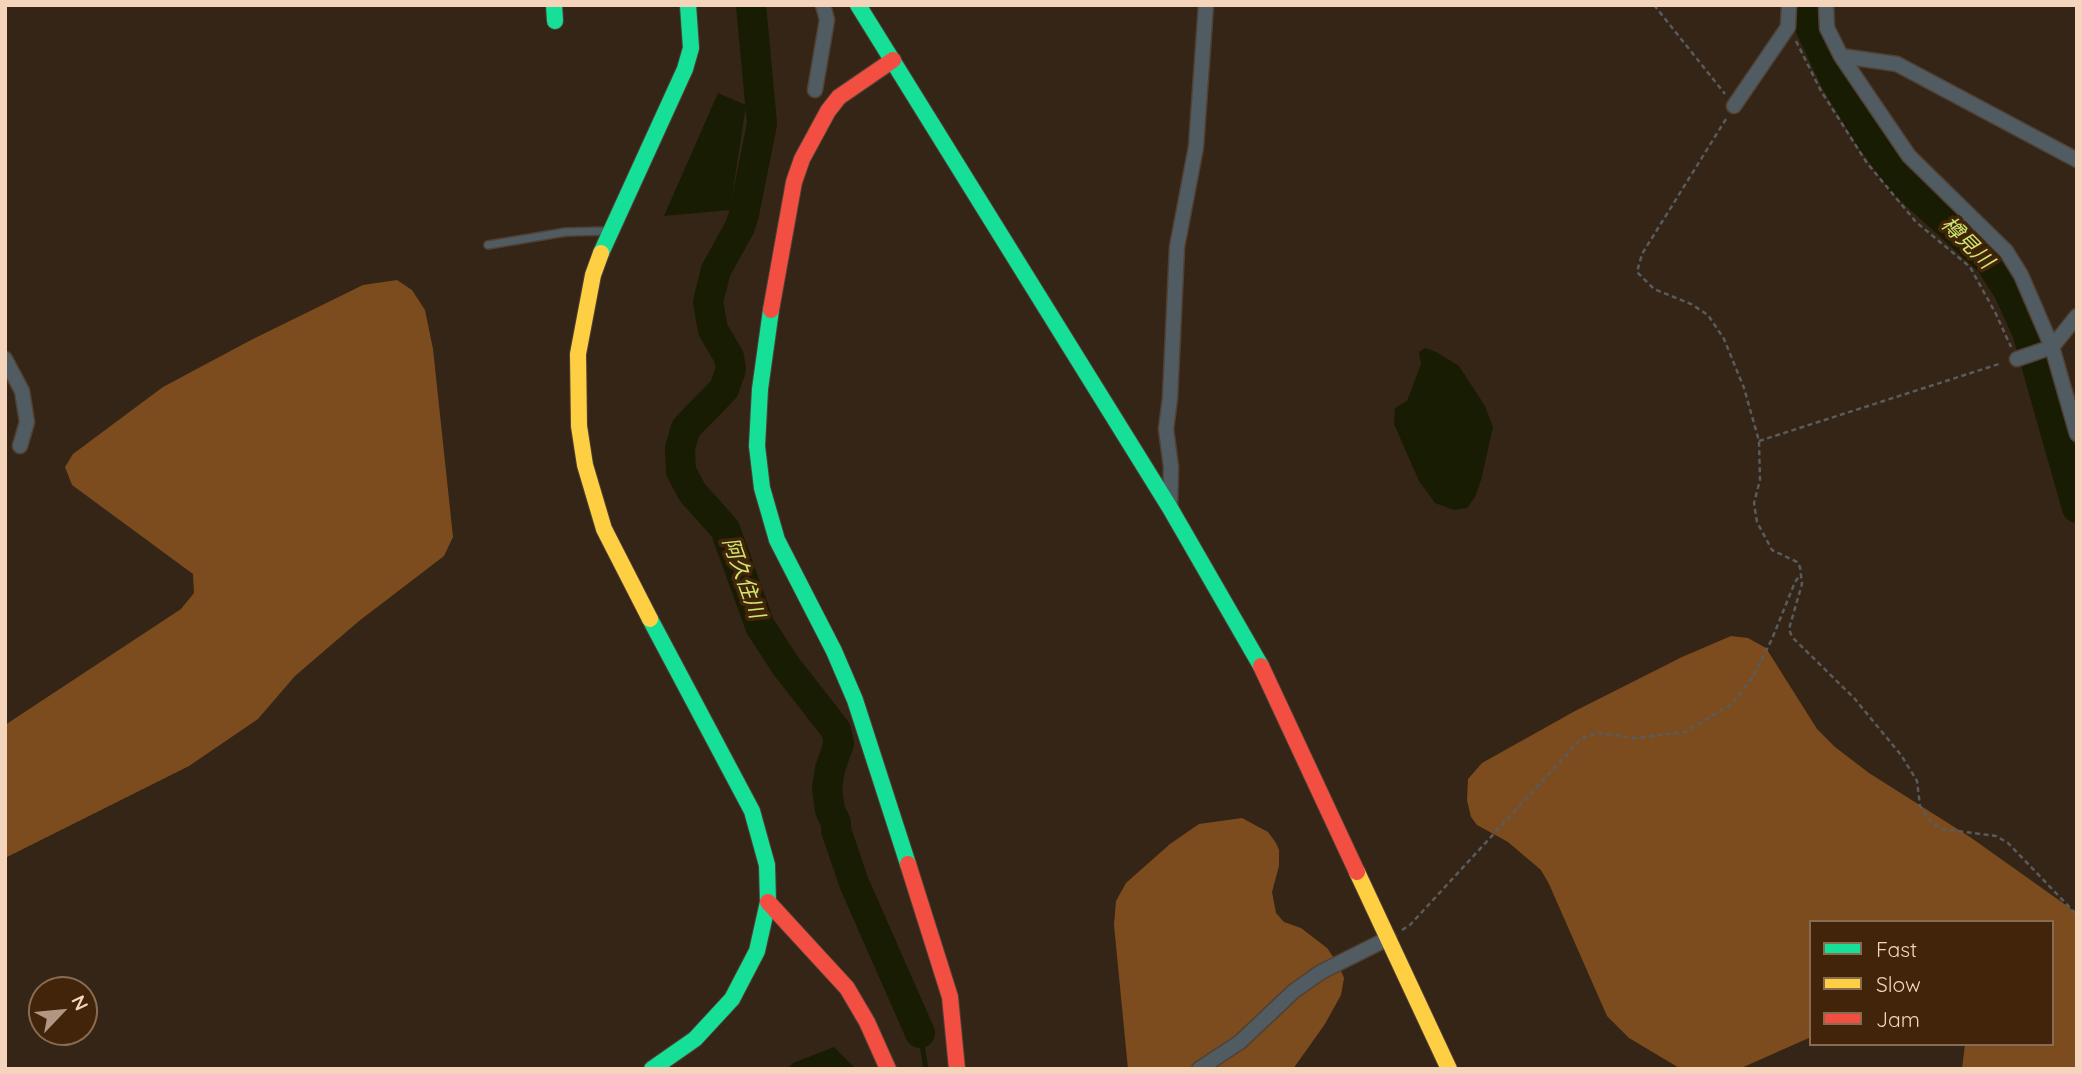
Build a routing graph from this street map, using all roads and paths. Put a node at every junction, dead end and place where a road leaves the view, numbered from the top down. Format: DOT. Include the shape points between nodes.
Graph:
graph roads {
  1 [pos="688,5"];
  2 [pos="823,5"];
  3 [pos="859,5"];
  4 [pos="1206,5"];
  5 [pos="1654,5"];
  6 [pos="1789,5"];
  7 [pos="1826,5"];
  8 [pos="1788,27"];
  9 [pos="1841,57"];
  10 [pos="893,61"];
  11 [pos="815,90"];
  12 [pos="1734,106"];
  13 [pos="2077,160"];
  14 [pos="610,230"];
  15 [pos="488,246"];
  16 [pos="2077,316"];
  17 [pos="2047,348"];
  18 [pos="5,359"];
  19 [pos="2017,359"];
  20 [pos="2077,434"];
  21 [pos="1759,441"];
  22 [pos="20,446"];
  23 [pos="1170,508"];
  24 [pos="1801,574"];
  25 [pos="768,902"];
  26 [pos="2077,915"];
  27 [pos="1389,938"];
  28 [pos="652,1069"];
  29 [pos="888,1069"];
  30 [pos="957,1069"];
  31 [pos="1199,1069"];
  32 [pos="1449,1069"];
  1 -- 14 [label="street" via="691,48 685,69"];
  2 -- 11 [label="street" via="827,20"];
  3 -- 10 [label="street"];
  4 -- 23 [label="street" via="1196,147 1177,247 1166,429"];
  5 -- 12 [label="path"];
  6 -- 8 [label="street"];
  7 -- 9 [label="street" via="1827,29"];
  8 -- 12 [label="street"];
  8 -- 19 [label="path" via="1867,163 1916,222 1970,267"];
  9 -- 13 [label="street" via="1897,64"];
  9 -- 17 [label="street" via="1909,156 2006,250 2021,275"];
  10 -- 23 [label="street"];
  10 -- 30 [label="street" via="839,97 819,125 794,182 772,302 757,446 762,488 777,540 855,700 891,809 950,998"];
  12 -- 21 [label="path" via="1642,254 1637,272 1654,289 1708,315 1724,339 1744,388"];
  14 -- 15 [label="lane" via="566,232"];
  14 -- 25 [label="street" via="593,275 578,354 579,426 585,465 604,529 752,811 767,865"];
  16 -- 17 [label="street"];
  17 -- 19 [label="street"];
  17 -- 20 [label="street"];
  18 -- 22 [label="street" via="22,391 27,422"];
  19 -- 21 [label="path"];
  21 -- 24 [label="path" via="1757,522 1772,550 1797,562"];
  23 -- 27 [label="street" via="1259,661"];
  24 -- 26 [label="path" via="1800,595 1788,629 1792,637 1854,698 1901,755 1917,781 1924,815 1942,829 1979,832 2008,843"];
  24 -- 27 [label="path" via="1752,678 1732,704 1685,732 1636,738 1598,733 1582,738 1410,925"];
  25 -- 28 [label="street" via="757,951 732,999 695,1039"];
  25 -- 29 [label="street" via="847,988"];
  27 -- 31 [label="street" via="1321,972 1240,1042"];
  27 -- 32 [label="street"];
}
